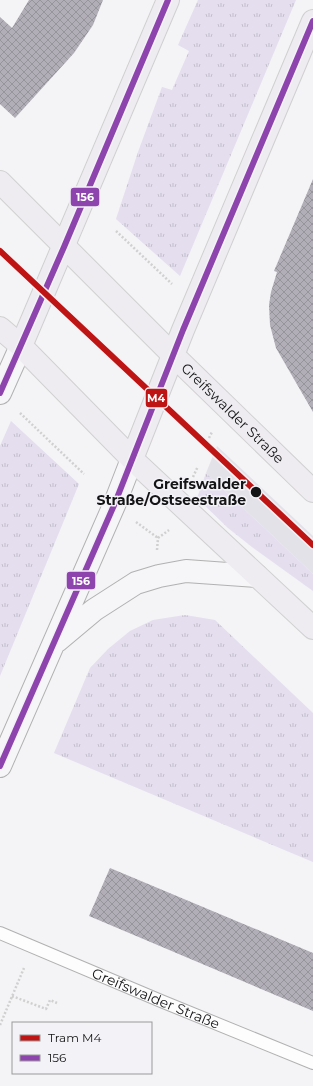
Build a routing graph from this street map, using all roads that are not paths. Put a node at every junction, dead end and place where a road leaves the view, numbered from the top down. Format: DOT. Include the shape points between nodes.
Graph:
graph roads {
  1 [pos="168,0"];
  2 [pos="313,21"];
  3 [pos="0,182"];
  4 [pos="64,247"];
  5 [pos="0,328"];
  6 [pos="22,346"];
  7 [pos="173,355"];
  8 [pos="0,393"];
  9 [pos="132,459"];
  10 [pos="313,491"];
  11 [pos="257,576"];
  12 [pos="313,628"];
  13 [pos="53,644"];
  14 [pos="0,766"];
  15 [pos="0,933"];
  16 [pos="313,1063"];
  1 -- 4 [label="main road"];
  2 -- 7 [label="main road"];
  3 -- 4 [label="main road, Greifswalder Straße"];
  4 -- 6 [label="main road"];
  4 -- 7 [label="main road, Greifswalder Straße"];
  5 -- 6 [label="main road"];
  6 -- 8 [label="main road"];
  6 -- 9 [label="main road"];
  7 -- 9 [label="main road"];
  7 -- 10 [label="main road, Greifswalder Straße"];
  9 -- 11 [label="main road"];
  9 -- 13 [label="main road"];
  11 -- 12 [label="main road"];
  11 -- 13 [label="main road" via="186,571 136,583 94,610"];
  13 -- 14 [label="main road"];
  15 -- 16 [label="lane, Greifswalder Straße"];
}
